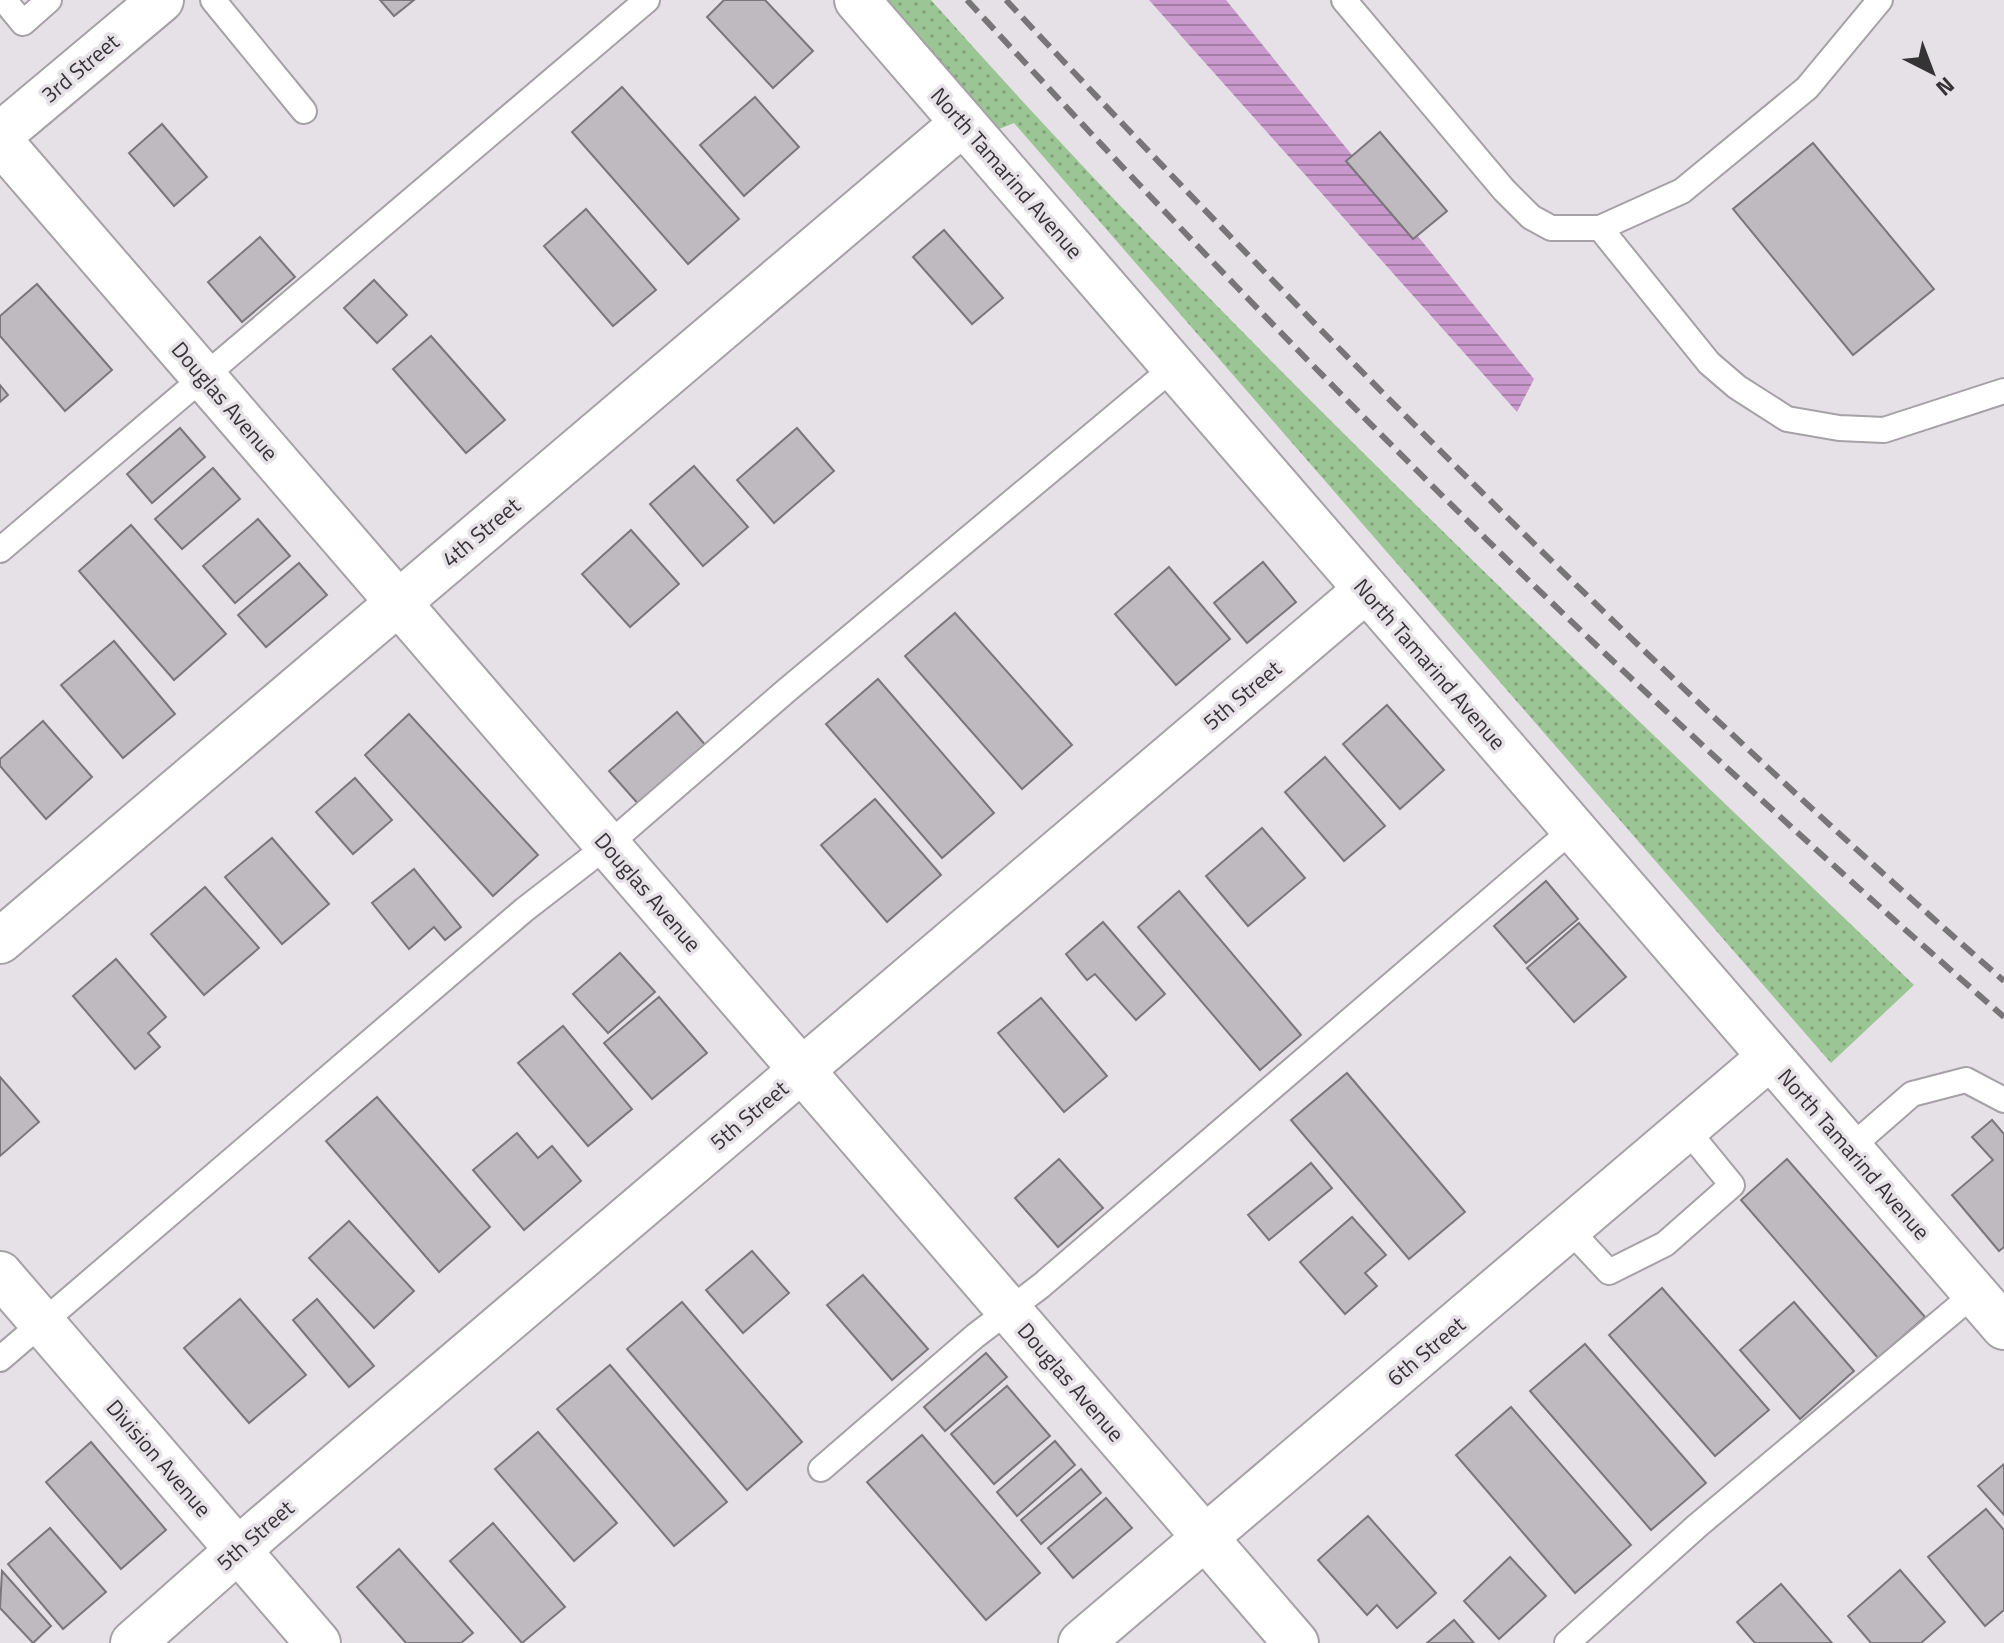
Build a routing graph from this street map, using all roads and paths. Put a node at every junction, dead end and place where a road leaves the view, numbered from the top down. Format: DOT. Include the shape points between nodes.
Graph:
graph roads {
  1 [pos="4,0"];
  2 [pos="49,0"];
  3 [pos="213,0"];
  4 [pos="647,0"];
  5 [pos="857,0"];
  6 [pos="1344,0"];
  7 [pos="1880,0"];
  8 [pos="145,5"];
  9 [pos="304,111"];
  10 [pos="963,123"];
  11 [pos="0,138"];
  12 [pos="1600,228"];
  13 [pos="1174,367"];
  14 [pos="203,376"];
  15 [pos="2004,391"];
  16 [pos="0,550"];
  17 [pos="1366,590"];
  18 [pos="399,602"];
  19 [pos="1573,829"];
  20 [pos="608,845"];
  21 [pos="0,941"];
  22 [pos="1770,1057"];
  23 [pos="802,1070"];
  24 [pos="2004,1100"];
  25 [pos="1687,1130"];
  26 [pos="1849,1149"];
  27 [pos="1569,1229"];
  28 [pos="0,1274"];
  29 [pos="1975,1293"];
  30 [pos="1009,1310"];
  31 [pos="42,1323"];
  32 [pos="2004,1327"];
  33 [pos="0,1359"];
  34 [pos="821,1469"];
  35 [pos="1205,1537"];
  36 [pos="238,1550"];
  37 [pos="133,1643"];
  38 [pos="318,1643"];
  39 [pos="1081,1643"];
  40 [pos="1296,1643"];
  41 [pos="1567,1643"];
  1 -- 2 [label="lane" via="23,23"];
  3 -- 9 [label="lane"];
  4 -- 14 [label="lane"];
  5 -- 10 [label="street, North Tamarind Avenue"];
  6 -- 12 [label="lane" via="1531,217 1551,228"];
  7 -- 12 [label="lane" via="1807,88 1682,191"];
  8 -- 11 [label="street, 3rd Street"];
  10 -- 13 [label="street, North Tamarind Avenue"];
  10 -- 18 [label="street, 4th Street"];
  11 -- 14 [label="street, Douglas Avenue"];
  12 -- 15 [label="lane" via="1709,363 1787,419 1884,430"];
  13 -- 17 [label="street, North Tamarind Avenue"];
  13 -- 20 [label="lane"];
  14 -- 16 [label="lane"];
  14 -- 18 [label="street, Douglas Avenue"];
  17 -- 19 [label="street, North Tamarind Avenue"];
  17 -- 23 [label="street, 5th Street"];
  18 -- 20 [label="street, Douglas Avenue"];
  18 -- 21 [label="street, 4th Street"];
  19 -- 22 [label="street, North Tamarind Avenue"];
  19 -- 30 [label="lane"];
  20 -- 23 [label="street, Douglas Avenue"];
  20 -- 31 [label="lane" via="524,910"];
  22 -- 25 [label="street, 6th Street"];
  22 -- 26 [label="street, North Tamarind Avenue"];
  23 -- 30 [label="street, Douglas Avenue"];
  23 -- 36 [label="street, 5th Street"];
  24 -- 26 [label="lane" via="1966,1080 1912,1094"];
  25 -- 27 [label="street, 6th Street"];
  25 -- 27 [label="lane" via="1732,1185 1665,1244 1609,1272"];
  26 -- 29 [label="street, North Tamarind Avenue"];
  27 -- 35 [label="street, 6th Street"];
  28 -- 31 [label="street, Division Avenue"];
  29 -- 32 [label="street, North Tamarind Avenue"];
  29 -- 41 [label="lane" via="1697,1526"];
  30 -- 34 [label="lane"];
  30 -- 35 [label="street, Douglas Avenue"];
  31 -- 33 [label="lane"];
  31 -- 36 [label="street, Division Avenue"];
  35 -- 39 [label="street, 6th Street"];
  35 -- 40 [label="street, Douglas Avenue"];
  36 -- 37 [label="street, 5th Street"];
  36 -- 38 [label="street, Division Avenue"];
}
